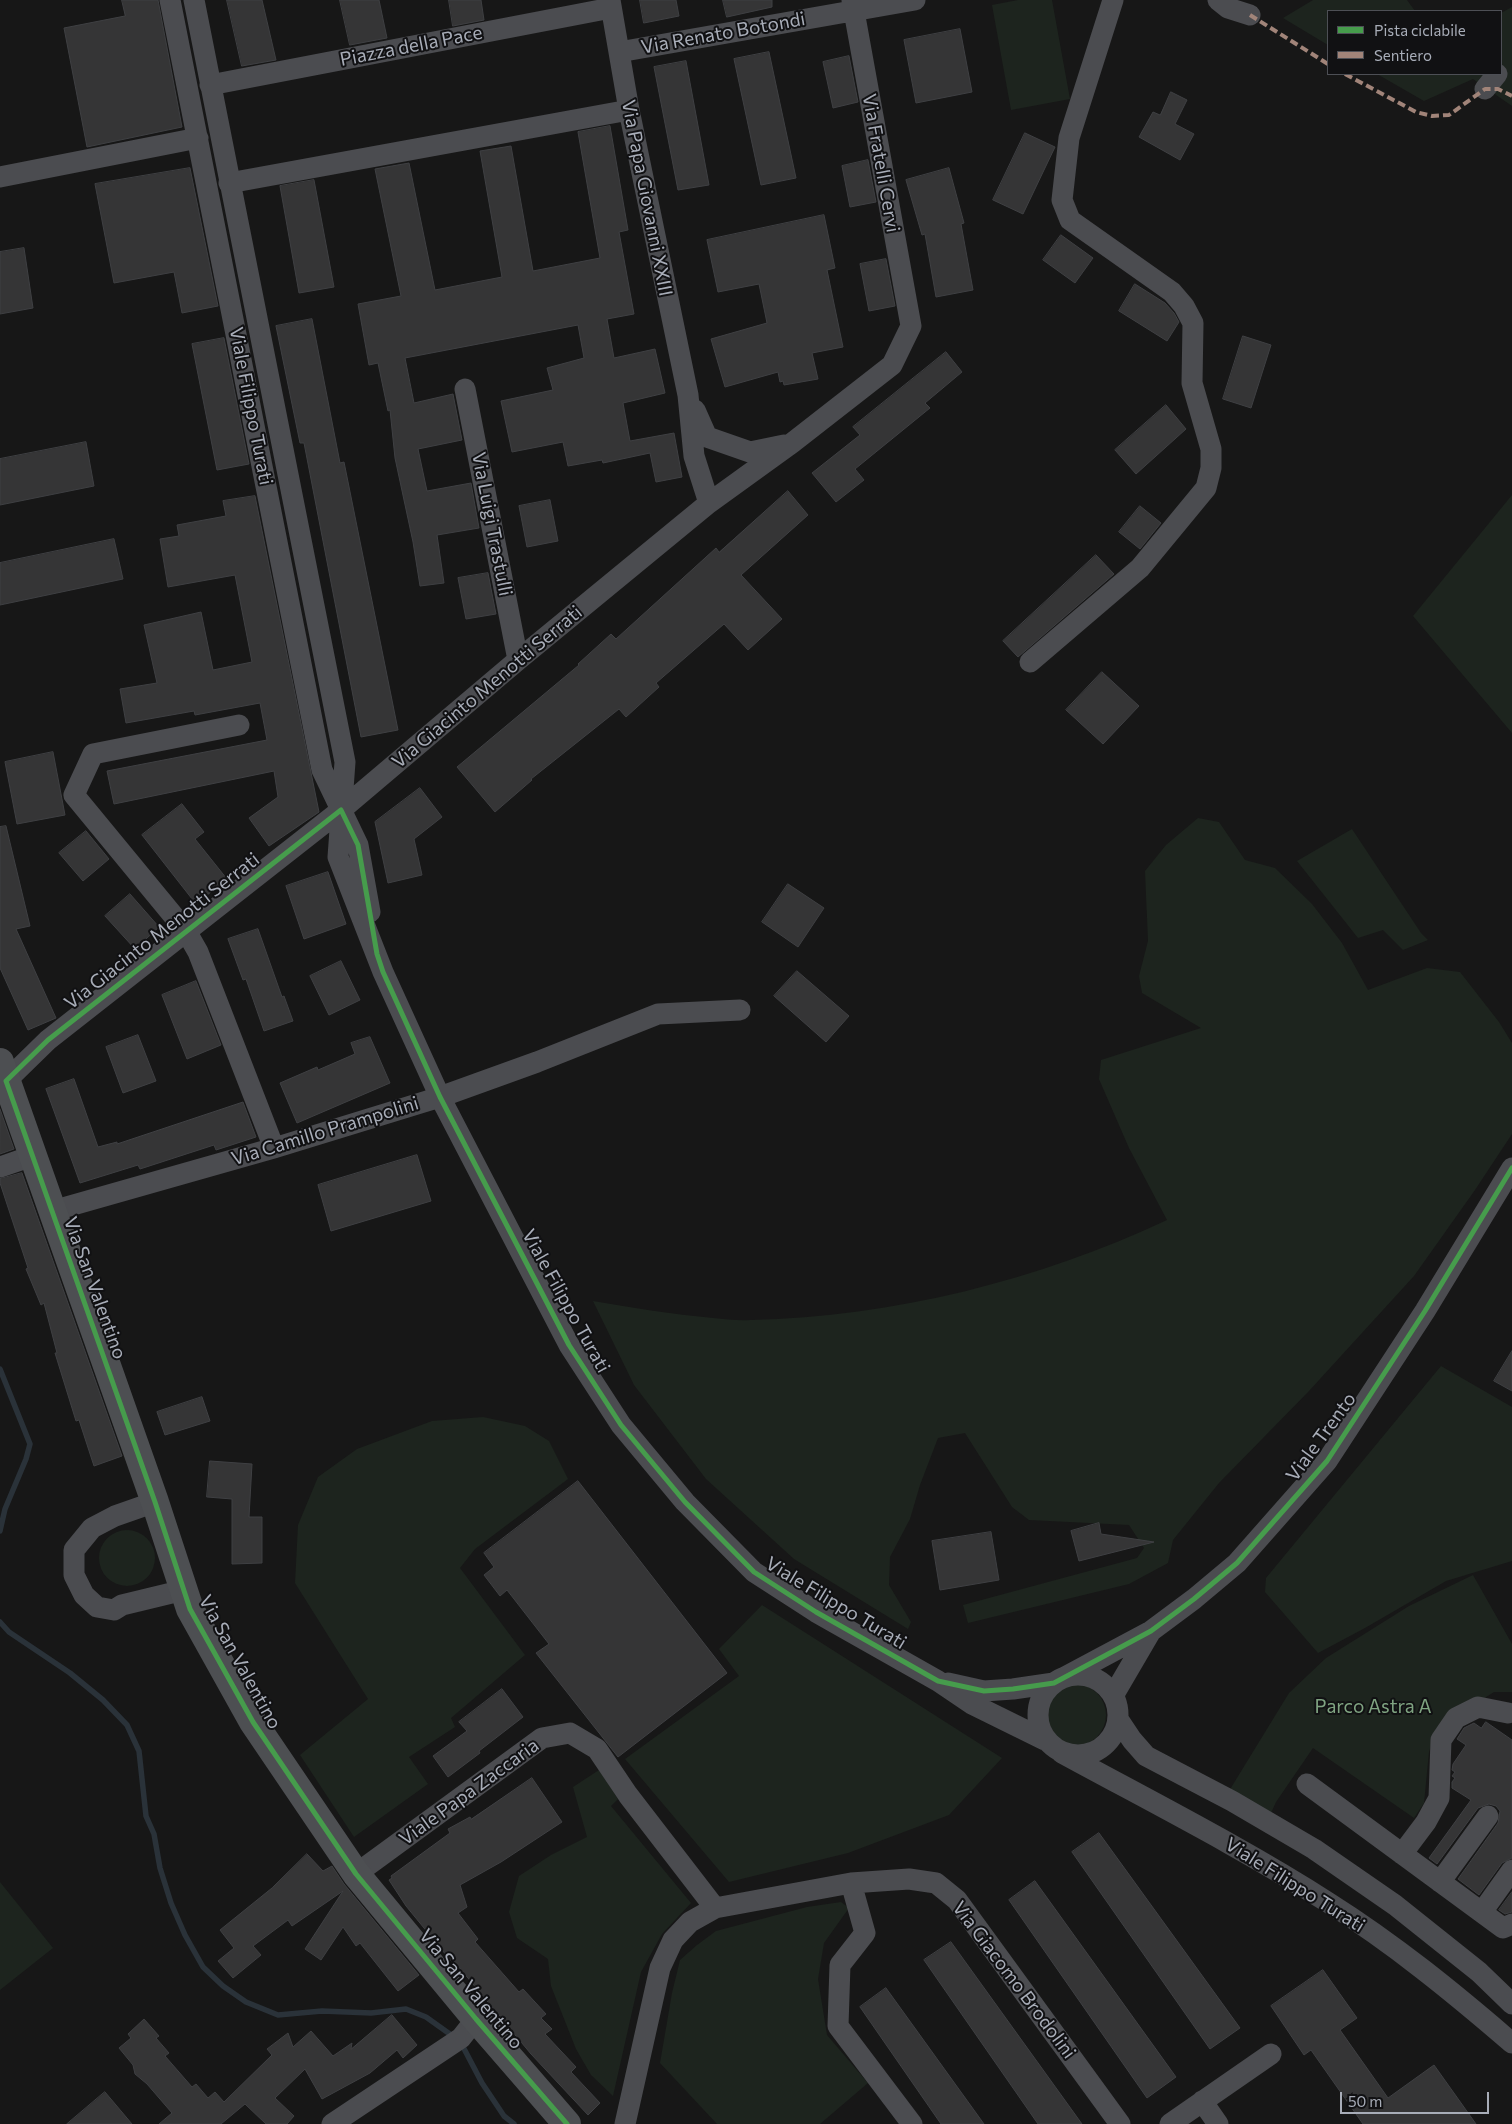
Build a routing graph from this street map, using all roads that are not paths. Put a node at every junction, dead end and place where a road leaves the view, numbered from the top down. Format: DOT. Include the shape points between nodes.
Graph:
graph roads {
  1 [pos="170,0"];
  2 [pos="194,0"];
  3 [pos="915,0"];
  4 [pos="1112,0"];
  5 [pos="1218,0"];
  6 [pos="611,4"];
  7 [pos="853,5"];
  8 [pos="1250,15"];
  9 [pos="619,52"];
  10 [pos="210,84"];
  11 [pos="629,110"];
  12 [pos="198,138"];
  13 [pos="0,177"];
  14 [pos="229,183"];
  15 [pos="911,326"];
  16 [pos="465,389"];
  17 [pos="688,395"];
  18 [pos="707,436"];
  19 [pos="792,444"];
  20 [pos="709,503"];
  21 [pos="518,660"];
  22 [pos="1030,662"];
  23 [pos="239,725"];
  24 [pos="341,810"];
  25 [pos="186,931"];
  26 [pos="740,1010"];
  27 [pos="3,1071"];
  28 [pos="440,1097"];
  29 [pos="274,1148"];
  30 [pos="32,1156"];
  31 [pos="0,1167"];
  32 [pos="1512,1168"];
  33 [pos="52,1211"];
  34 [pos="155,1502"];
  35 [pos="184,1590"];
  36 [pos="1151,1631"];
  37 [pos="1058,1680"];
  38 [pos="938,1681"];
  39 [pos="1113,1696"];
  40 [pos="1508,1713"];
  41 [pos="1118,1719"];
  42 [pos="1054,1747"];
  43 [pos="1307,1784"];
  44 [pos="1488,1816"];
  45 [pos="1402,1854"];
  46 [pos="1512,1870"];
  47 [pos="356,1874"];
  48 [pos="1440,1882"];
  49 [pos="852,1883"];
  50 [pos="715,1908"];
  51 [pos="1482,1912"];
  52 [pos="1512,1924"];
  53 [pos="1487,1980"];
  54 [pos="1512,1981"];
  55 [pos="1512,2004"];
  56 [pos="468,2029"];
  57 [pos="1512,2043"];
  58 [pos="1271,2054"];
  59 [pos="1202,2101"];
  60 [pos="332,2124"];
  61 [pos="567,2124"];
  62 [pos="625,2124"];
  63 [pos="912,2124"];
  64 [pos="1120,2124"];
  65 [pos="1170,2124"];
  66 [pos="1218,2124"];
  1 -- 12 [label="street, Viale Filippo Turati"];
  2 -- 10 [label="street, Viale Filippo Turati"];
  3 -- 7 [label="street, Via Renato Botondi"];
  4 -- 22 [label="street" via="1069,138 1062,200 1070,220 1172,292 1184,306 1193,323 1192,383 1211,449 1211,468 1206,488 1140,568"];
  5 -- 8 [label="street" via="1228,8"];
  6 -- 9 [label="street, Via Papa Giovanni XXIII"];
  6 -- 10 [label="street, Piazza della Pace"];
  7 -- 9 [label="street, Via Renato Botondi"];
  7 -- 15 [label="street, Via Fratelli Cervi"];
  9 -- 11 [label="street, Via Papa Giovanni XXIII"];
  10 -- 14 [label="street, Viale Filippo Turati"];
  11 -- 14 [label="street"];
  11 -- 17 [label="street, Via Papa Giovanni XXIII"];
  12 -- 13 [label="street"];
  12 -- 24 [label="street, Viale Filippo Turati" via="322,770"];
  14 -- 24 [label="street, Viale Filippo Turati" via="345,762"];
  15 -- 19 [label="street, Via Giacinto Menotti Serrati" via="892,365"];
  16 -- 21 [label="street, Via Luigi Trastulli"];
  17 -- 18 [label="street, Via Papa Giovanni XXIII"];
  17 -- 20 [label="street, Via Papa Giovanni XXIII" via="694,456"];
  18 -- 19 [label="street" via="750,452"];
  18 -- 20 [label="street, Via Papa Giovanni XXIII" via="711,472"];
  19 -- 20 [label="street, Via Giacinto Menotti Serrati"];
  20 -- 21 [label="street, Via Giacinto Menotti Serrati"];
  21 -- 24 [label="street, Via Giacinto Menotti Serrati"];
  23 -- 25 [label="street" via="93,754 74,795"];
  24 -- 25 [label="street, Via Giacinto Menotti Serrati"];
  24 -- 28 [label="street, Viale Filippo Turati" via="358,845 383,972"];
  25 -- 27 [label="street, Via Giacinto Menotti Serrati" via="48,1040"];
  25 -- 29 [label="street" via="198,952"];
  26 -- 28 [label="street, Via Camillo Prampolini" via="658,1014"];
  27 -- 30 [label="main road, Via San Valentino"];
  28 -- 29 [label="street, Via Camillo Prampolini"];
  28 -- 38 [label="street, Viale Filippo Turati" via="569,1346 620,1424 685,1502 754,1572 816,1612"];
  29 -- 33 [label="street, Via Camillo Prampolini"];
  30 -- 31 [label="street"];
  30 -- 33 [label="main road, Via San Valentino"];
  32 -- 36 [label="street, Viale Trento" via="1425,1311 1327,1461 1237,1563"];
  33 -- 34 [label="main road, Via San Valentino"];
  34 -- 35 [label="main road, Via San Valentino"];
  34 -- 35 [label="street" via="92,1528 74,1550 74,1575 84,1594 97,1607 114,1610 122,1605"];
  35 -- 47 [label="main road, Via San Valentino" via="190,1609 253,1722"];
  36 -- 37 [label="street, Viale Trento"];
  36 -- 39 [label="street, Viale Trento"];
  37 -- 38 [label="street, Viale Filippo Turati" via="984,1691"];
  37 -- 39 [label="street" via="1074,1675 1091,1678 1106,1687"];
  37 -- 42 [label="street" via="1045,1692 1037,1716 1039,1729"];
  38 -- 42 [label="street, Viale Filippo Turati" via="972,1704"];
  39 -- 41 [label="street" via="1118,1707"];
  40 -- 45 [label="street" via="1478,1707 1456,1718 1441,1740 1439,1798"];
  41 -- 42 [label="street" via="1115,1731 1099,1750 1074,1756"];
  41 -- 53 [label="street, Viale Filippo Turati" via="1146,1756 1314,1849 1395,1905"];
  42 -- 57 [label="street, Viale Filippo Turati" via="1244,1852 1330,1904 1457,1996"];
  43 -- 45 [label="street"];
  44 -- 48 [label="street"];
  45 -- 48 [label="street"];
  46 -- 51 [label="street"];
  47 -- 50 [label="street, Viale Papa Zaccaria" via="542,1738 570,1733 597,1749 628,1795"];
  47 -- 56 [label="main road, Via San Valentino"];
  48 -- 51 [label="street"];
  49 -- 50 [label="street, Via Giacomo Brodolini"];
  49 -- 63 [label="street" via="865,1933 840,1966 838,2026"];
  49 -- 64 [label="street, Via Giacomo Brodolini" via="909,1879 936,1883 957,1900"];
  50 -- 62 [label="street, Via Giacomo Brodolini" via="690,1922 673,1940 660,1968"];
  51 -- 52 [label="street" via="1503,1928"];
  53 -- 54 [label="street"];
  53 -- 55 [label="street, Viale Filippo Turati"];
  56 -- 60 [label="street"];
  56 -- 61 [label="main road, Via San Valentino"];
  58 -- 59 [label="street"];
  59 -- 65 [label="street"];
  59 -- 66 [label="street"];
}
